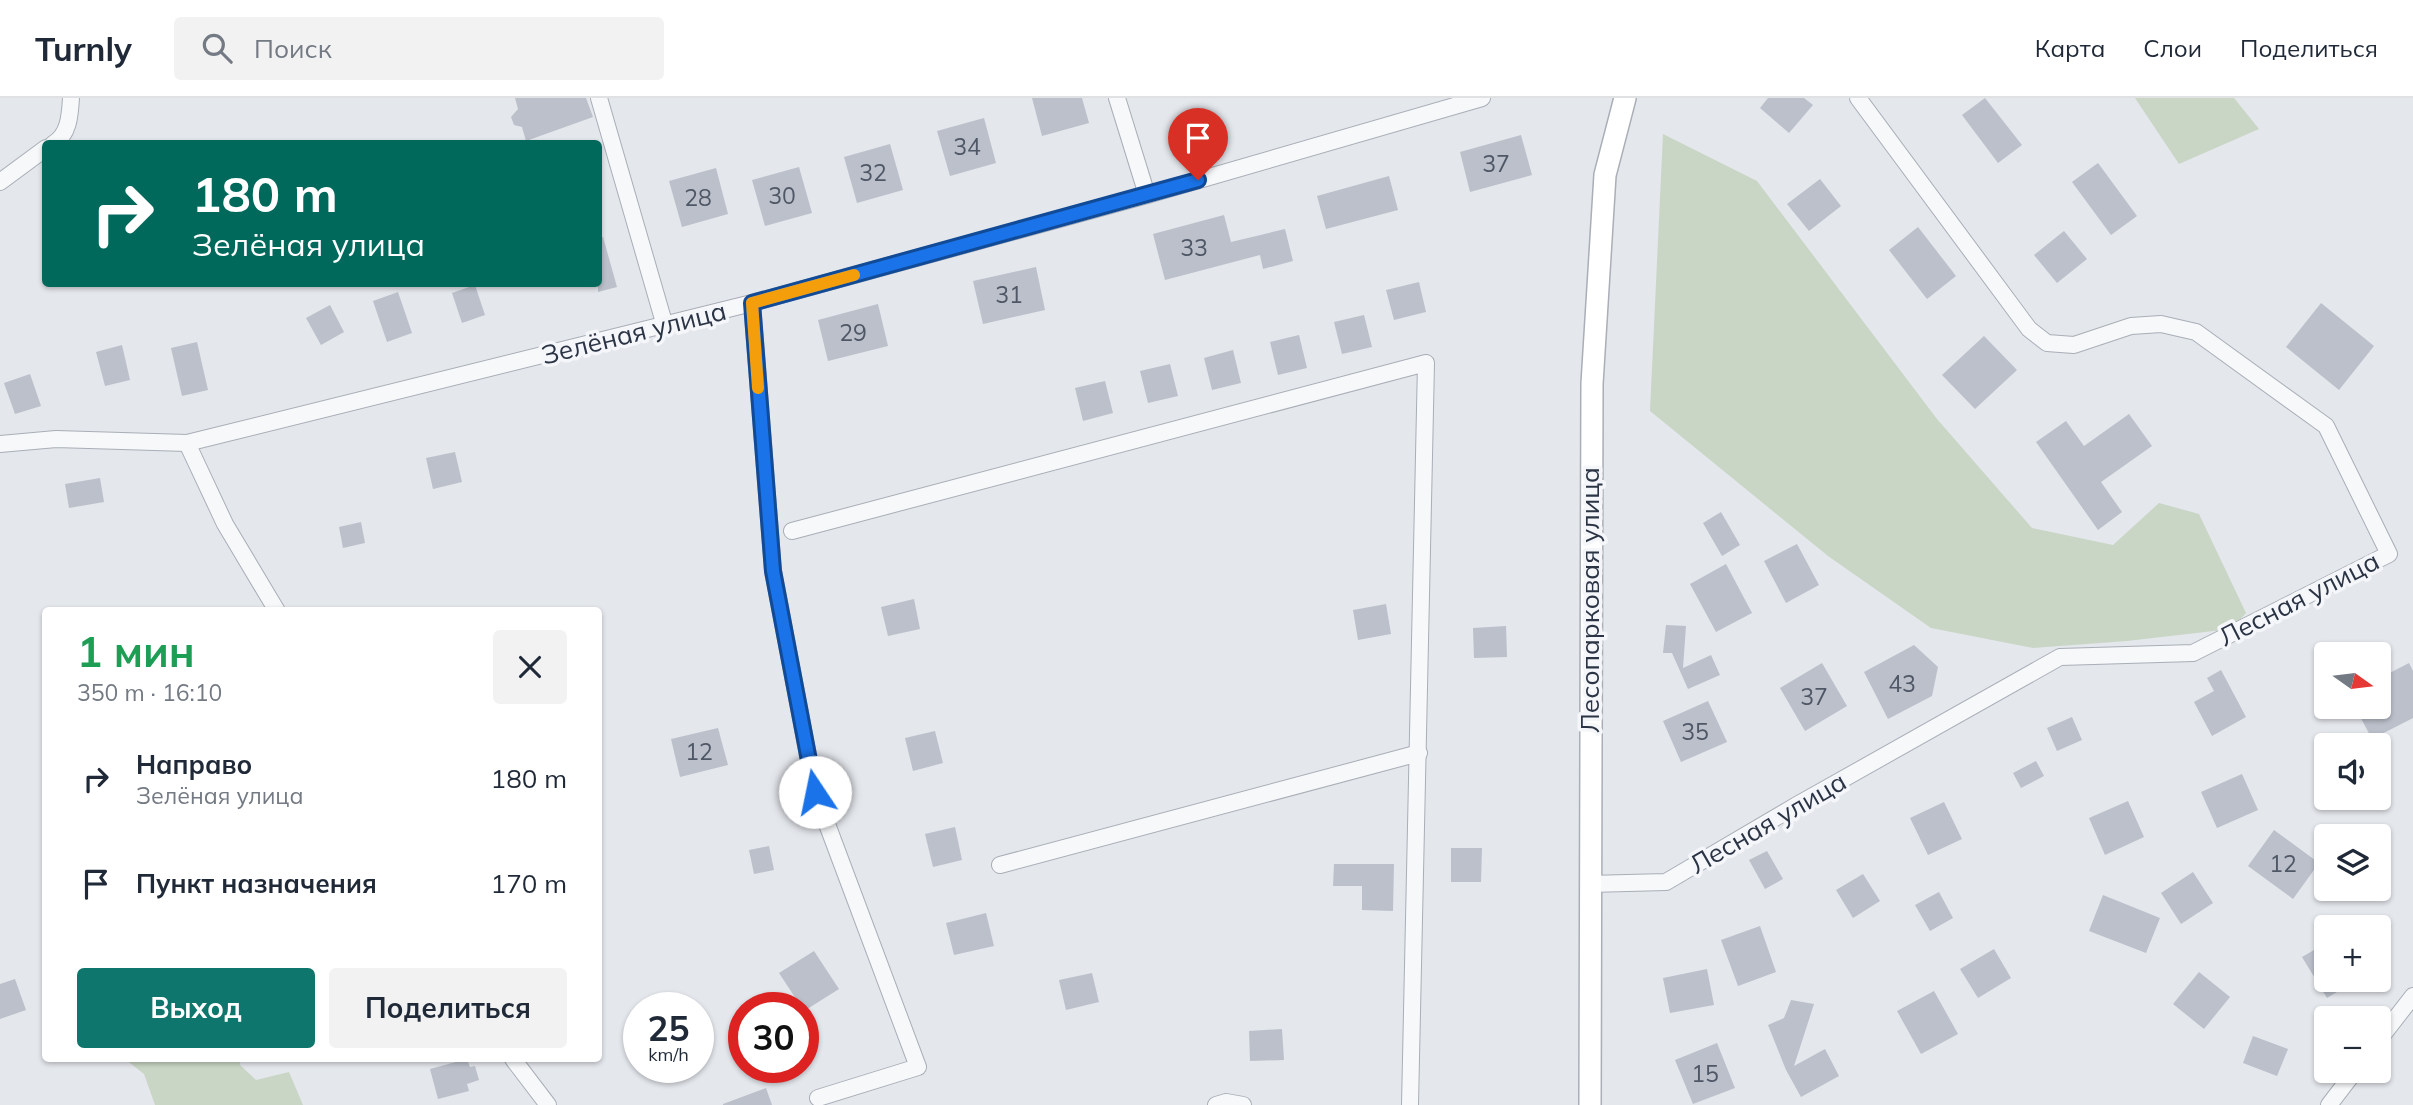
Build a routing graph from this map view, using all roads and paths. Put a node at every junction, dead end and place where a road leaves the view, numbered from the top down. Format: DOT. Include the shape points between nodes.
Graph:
graph roads {
  1 [pos="71,98"];
  2 [pos="598,98"];
  3 [pos="1117,98"];
  4 [pos="1482,98"];
  5 [pos="1625,98"];
  6 [pos="1858,98"];
  7 [pos="60,140"];
  8 [pos="42,151"];
  9 [pos="0,181"];
  10 [pos="1147,195"];
  11 [pos="752,303"];
  12 [pos="665,326"];
  13 [pos="0,443"];
  14 [pos="187,443"];
  15 [pos="792,531"];
  16 [pos="275,607"];
  17 [pos="1419,753"];
  18 [pos="1000,865"];
  19 [pos="1589,884"];
  20 [pos="2413,996"];
  21 [pos="2391,1024"];
  22 [pos="515,1062"];
  23 [pos="2346,1083"];
  24 [pos="818,1098"];
  25 [pos="548,1105"];
  26 [pos="1216,1105"];
  27 [pos="1243,1105"];
  28 [pos="1410,1105"];
  29 [pos="1590,1105"];
  30 [pos="2329,1105"];
  1 -- 7 [label="street" via="70,120"];
  2 -- 12 [label="street"];
  3 -- 10 [label="street"];
  4 -- 10 [label="street, Зелёная улица"];
  5 -- 19 [label="street, Лесопарковая улица" via="1605,175 1592,384"];
  6 -- 19 [label="street, Лесная улица" via="2029,328 2047,343 2074,345 2131,326 2161,324 2196,332 2326,426 2389,554 2193,653 2060,657 1666,882"];
  8 -- 9 [label="street"];
  10 -- 11 [label="street, Зелёная улица"];
  11 -- 12 [label="street, Зелёная улица"];
  11 -- 24 [label="street" via="773,571 815,792 918,1067"];
  12 -- 14 [label="street, Зелёная улица"];
  13 -- 14 [label="street, Зелёная улица" via="56,439"];
  14 -- 16 [label="street" via="225,524"];
  15 -- 17 [label="street" via="1426,363"];
  17 -- 18 [label="street"];
  17 -- 28 [label="street"];
  19 -- 29 [label="street, Лесопарковая улица"];
  20 -- 21 [label="street"];
  22 -- 25 [label="street"];
  23 -- 30 [label="street"];
  26 -- 27 [label="street" via="1226,1101"];
}
